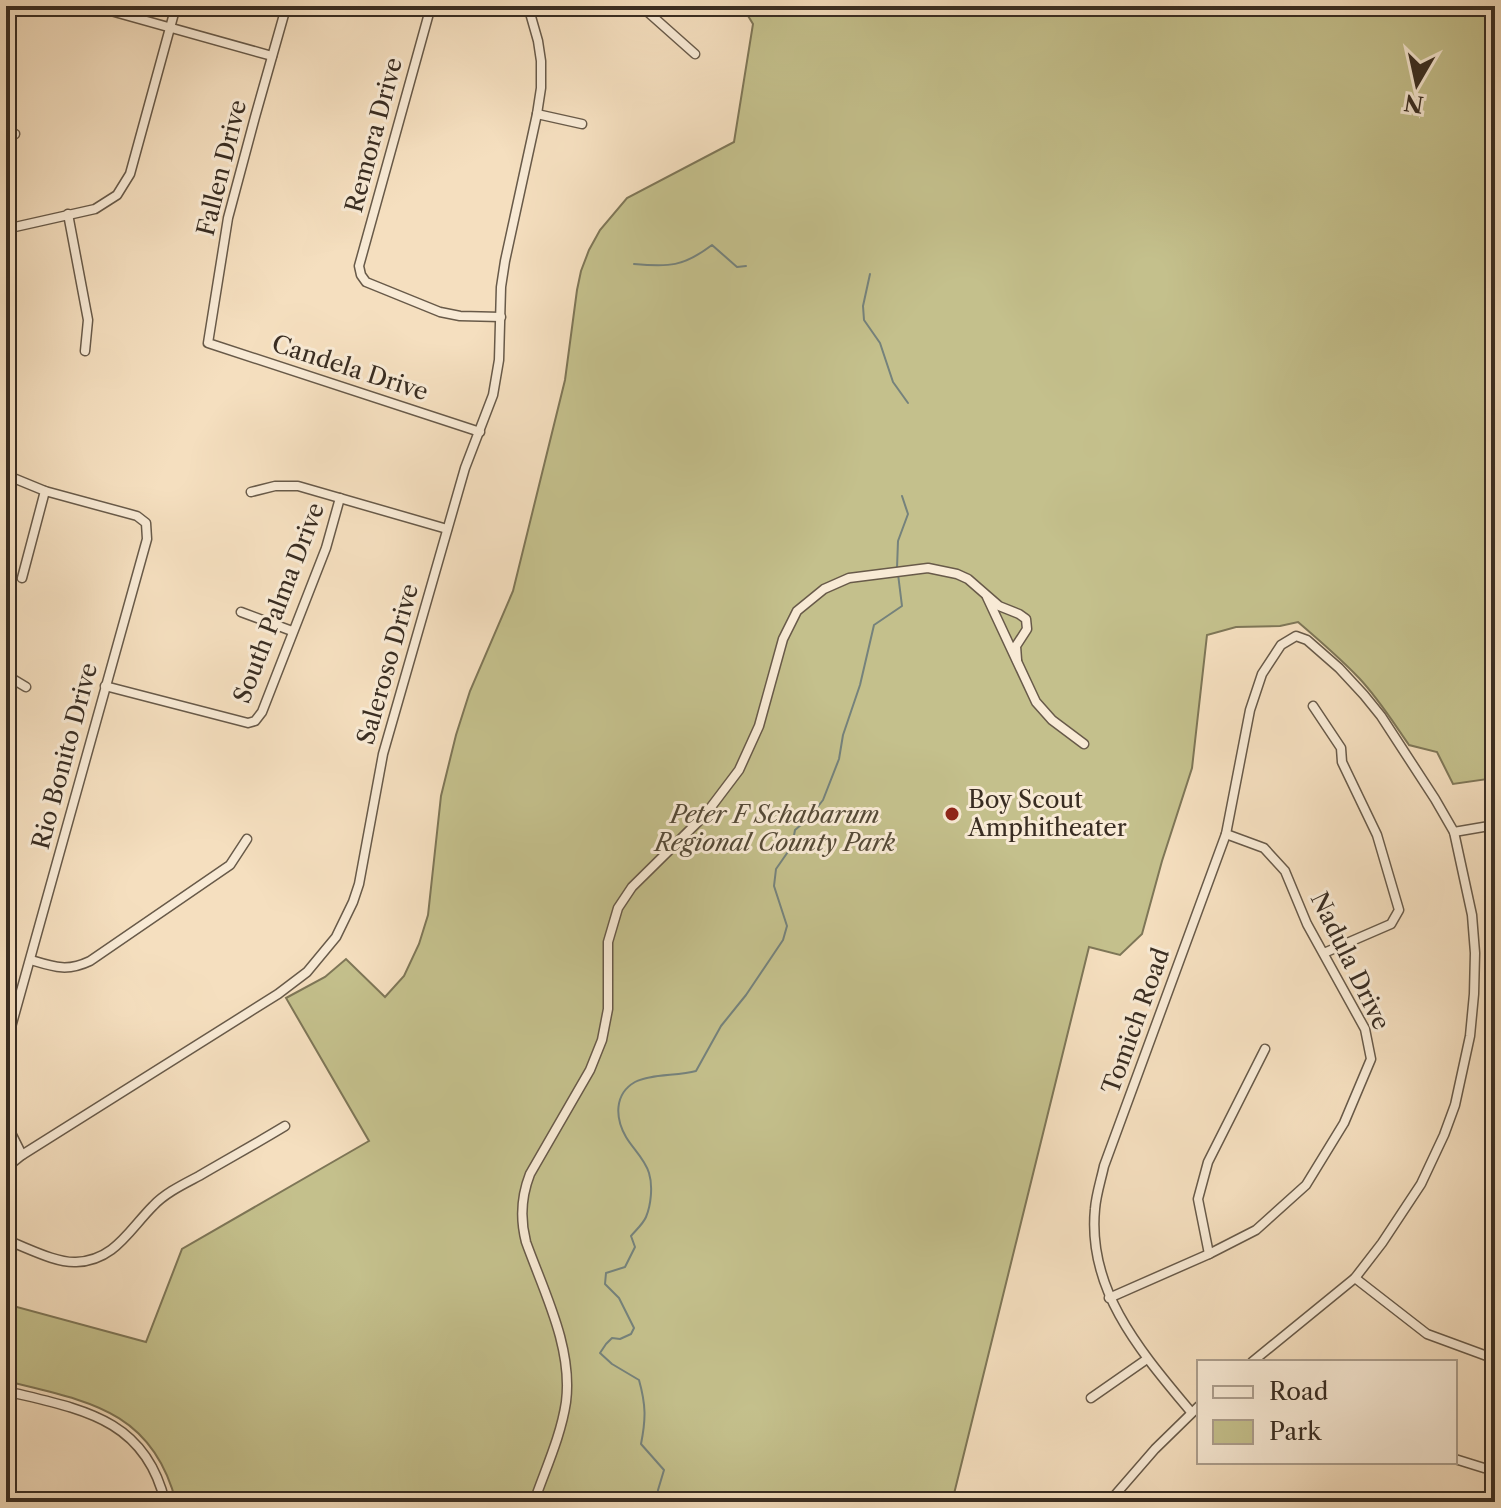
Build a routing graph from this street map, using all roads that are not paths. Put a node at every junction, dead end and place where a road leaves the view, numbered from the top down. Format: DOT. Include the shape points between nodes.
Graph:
graph roads {
  1 [pos="93,6"];
  2 [pos="176,6"];
  3 [pos="289,6"];
  4 [pos="431,6"];
  5 [pos="550,6"];
  6 [pos="641,6"];
  7 [pos="529,9"];
  8 [pos="170,27"];
  9 [pos="695,54"];
  10 [pos="272,56"];
  11 [pos="537,114"];
  12 [pos="582,124"];
  13 [pos="68,214"];
  14 [pos="6,229"];
  15 [pos="501,317"];
  16 [pos="208,343"];
  17 [pos="85,351"];
  18 [pos="480,432"];
  19 [pos="6,475"];
  20 [pos="45,491"];
  21 [pos="251,492"];
  22 [pos="340,498"];
  23 [pos="447,529"];
  24 [pos="22,578"];
  25 [pos="985,593"];
  26 [pos="241,612"];
  27 [pos="292,631"];
  28 [pos="1017,660"];
  29 [pos="6,675"];
  30 [pos="105,686"];
  31 [pos="26,687"];
  32 [pos="1313,706"];
  33 [pos="1084,744"];
  34 [pos="1495,825"];
  35 [pos="1454,832"];
  36 [pos="1226,834"];
  37 [pos="247,839"];
  38 [pos="1324,953"];
  39 [pos="31,960"];
  40 [pos="6,1045"];
  41 [pos="1265,1049"];
  42 [pos="6,1123"];
  43 [pos="285,1126"];
  44 [pos="22,1155"];
  45 [pos="6,1168"];
  46 [pos="6,1240"];
  47 [pos="1209,1254"];
  48 [pos="1355,1278"];
  49 [pos="1109,1298"];
  50 [pos="1147,1359"];
  51 [pos="1495,1359"];
  52 [pos="1254,1360"];
  53 [pos="6,1391"];
  54 [pos="1091,1398"];
  55 [pos="1197,1408"];
  56 [pos="1191,1412"];
  57 [pos="1457,1460"];
  58 [pos="1495,1469"];
  59 [pos="165,1502"];
  60 [pos="534,1502"];
  61 [pos="1109,1502"];
  1 -- 8 [label="street"];
  2 -- 8 [label="street"];
  3 -- 10 [label="street, Fallen Drive"];
  4 -- 15 [label="street, Remora Drive" via="359,266 361,275 366,282 440,312"];
  5 -- 7 [label="street"];
  6 -- 9 [label="street"];
  7 -- 11 [label="street, Saleroso Drive" via="541,61"];
  8 -- 10 [label="street"];
  8 -- 13 [label="street" via="124,186 95,209"];
  10 -- 16 [label="street, Fallen Drive" via="228,218"];
  11 -- 12 [label="street"];
  11 -- 15 [label="street, Saleroso Drive" via="505,261"];
  13 -- 14 [label="street"];
  13 -- 17 [label="street" via="88,320"];
  15 -- 18 [label="street, Saleroso Drive" via="497,376"];
  16 -- 18 [label="street, Candela Drive"];
  18 -- 23 [label="street, Saleroso Drive"];
  19 -- 20 [label="street"];
  20 -- 24 [label="street"];
  20 -- 30 [label="street, Rio Bonito Drive" via="146,523 147,539"];
  21 -- 22 [label="street" via="298,486"];
  22 -- 23 [label="street"];
  22 -- 27 [label="street, South Palma Drive"];
  23 -- 44 [label="street, Saleroso Drive" via="383,754 359,884 336,937 307,972 278,994"];
  25 -- 28 [label="street"];
  25 -- 28 [label="street" via="1027,622 1016,646"];
  25 -- 60 [label="street" via="957,574 928,568 849,578 814,595 797,611 783,639 759,726 739,770 707,814 632,887 618,908 608,942 608,1009 602,1040 530,1174 522,1205 526,1242 567,1371 564,1409"];
  26 -- 27 [label="street"];
  27 -- 30 [label="street, South Palma Drive" via="255,721"];
  28 -- 33 [label="street" via="1040,708"];
  29 -- 31 [label="street"];
  30 -- 39 [label="street, Rio Bonito Drive"];
  32 -- 38 [label="street" via="1341,748 1342,762 1377,835 1399,910 1391,924"];
  34 -- 35 [label="street"];
  35 -- 36 [label="street, Tomich Road" via="1373,705 1339,668 1296,636 1281,645 1262,674"];
  35 -- 48 [label="street" via="1475,953 1464,1071 1444,1135 1421,1184"];
  36 -- 38 [label="street, Nadula Drive" via="1264,848 1285,871"];
  36 -- 49 [label="street, Tomich Road" via="1104,1166 1095,1208 1095,1252"];
  37 -- 39 [label="street" via="230,865 90,961 60,968"];
  38 -- 47 [label="street, Nadula Drive" via="1365,1029 1371,1059 1344,1123 1306,1185 1256,1230"];
  39 -- 40 [label="street, Rio Bonito Drive"];
  41 -- 47 [label="street" via="1208,1162 1198,1199"];
  42 -- 44 [label="street"];
  43 -- 46 [label="street" via="155,1204 106,1254 62,1261"];
  44 -- 45 [label="street, Saleroso Drive"];
  47 -- 49 [label="street, Nadula Drive"];
  48 -- 51 [label="street" via="1427,1334"];
  48 -- 52 [label="street"];
  49 -- 50 [label="street, Tomich Road"];
  50 -- 54 [label="street"];
  50 -- 56 [label="street, Tomich Road"];
  53 -- 59 [label="street" via="79,1409 111,1424 147,1458"];
  55 -- 56 [label="street"];
  56 -- 61 [label="street"];
  57 -- 58 [label="street"];
}
